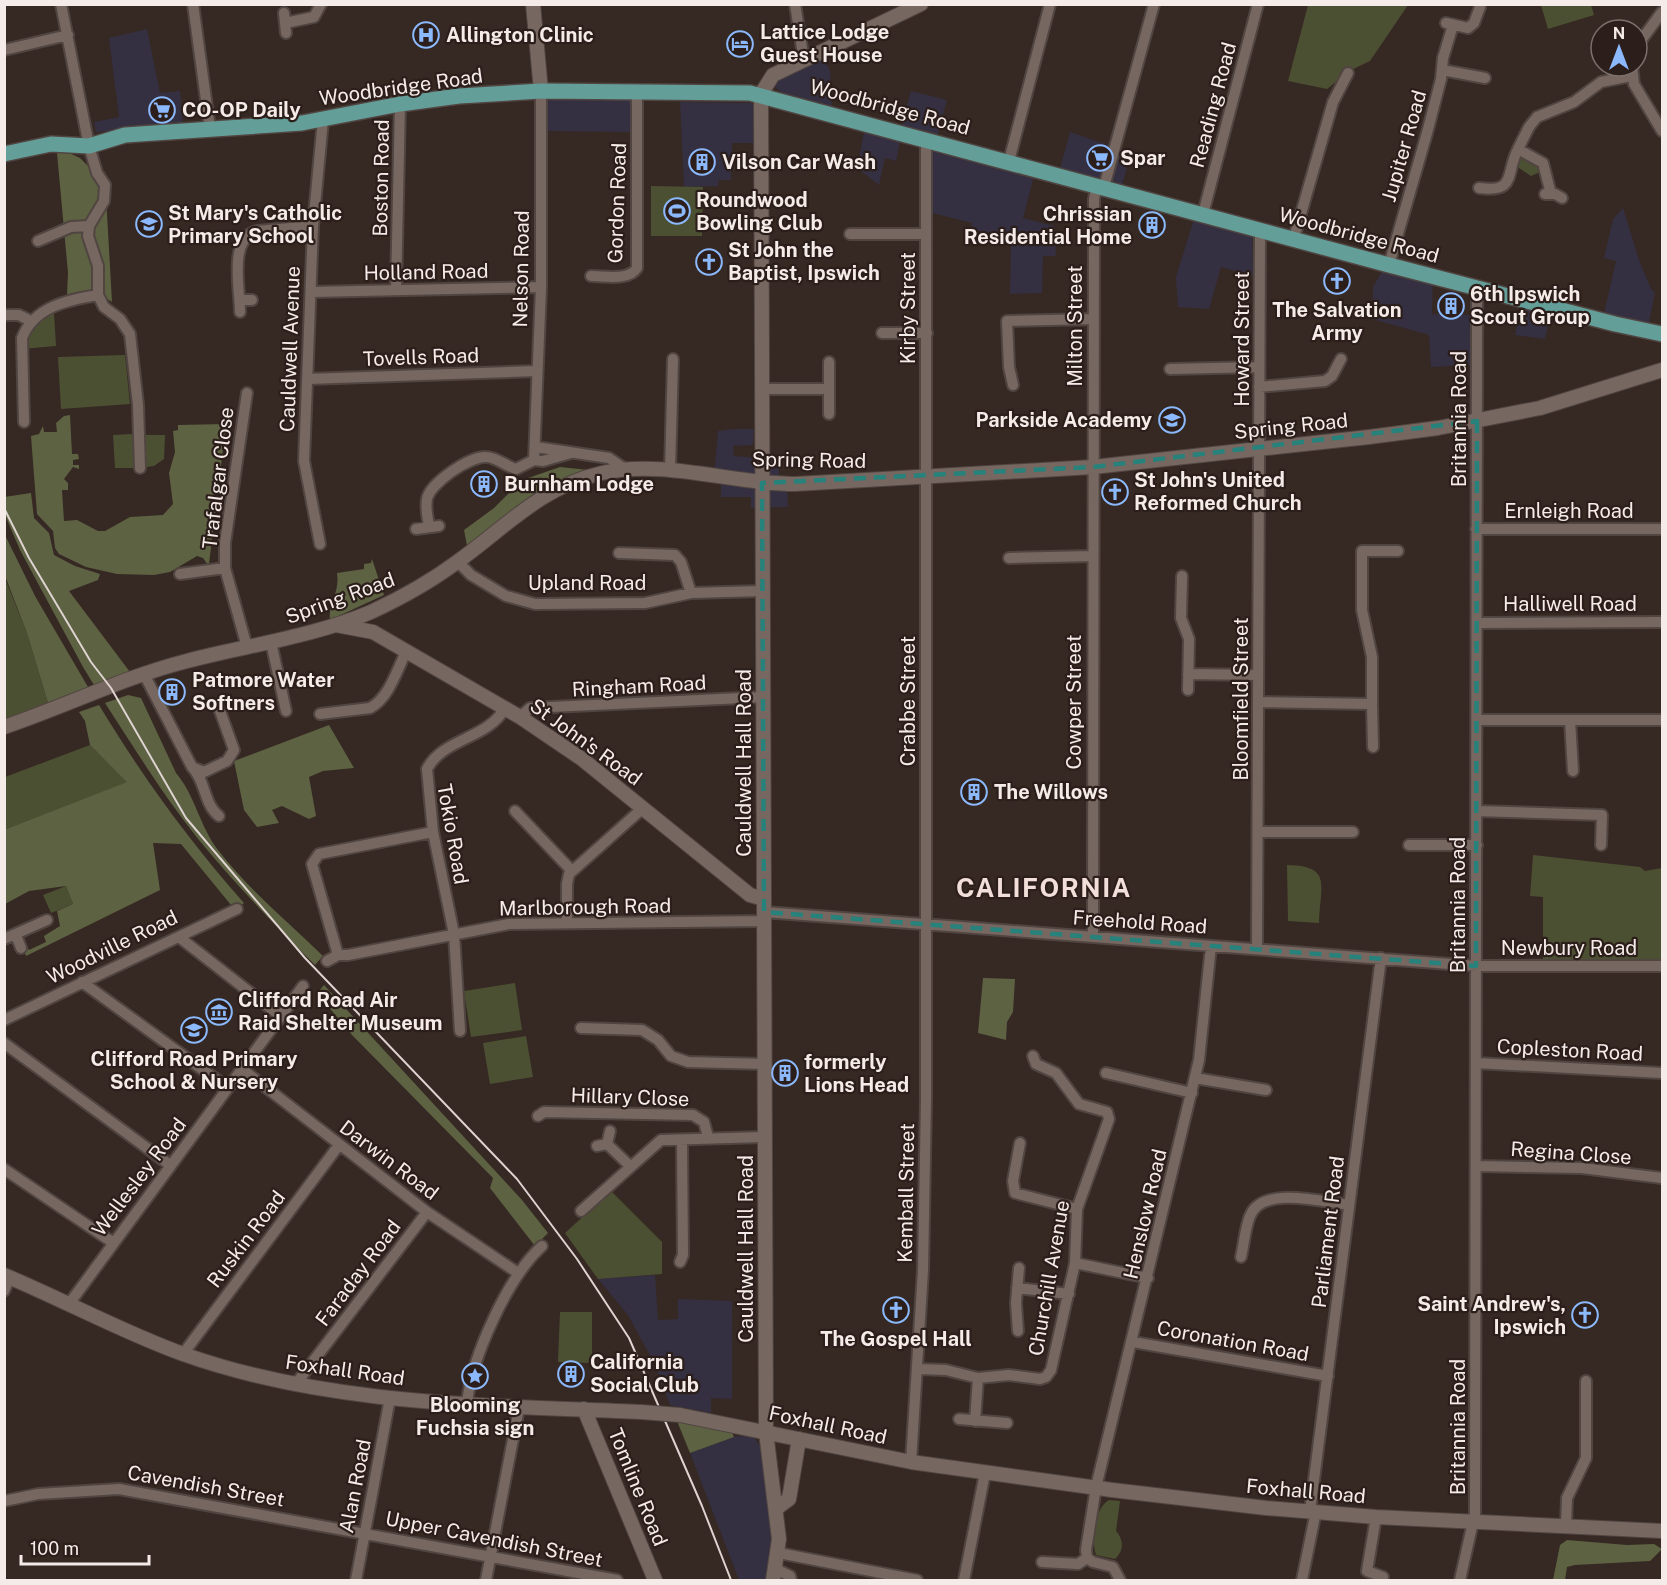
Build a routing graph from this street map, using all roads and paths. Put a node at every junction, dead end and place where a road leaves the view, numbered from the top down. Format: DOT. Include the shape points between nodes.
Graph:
graph roads {
  1 [pos="61,4"];
  2 [pos="194,4"];
  3 [pos="321,4"];
  4 [pos="533,4"];
  5 [pos="795,4"];
  6 [pos="921,4"];
  7 [pos="1050,4"];
  8 [pos="1154,4"];
  9 [pos="1258,4"];
  10 [pos="1480,7"];
  11 [pos="1662,12"];
  12 [pos="285,23"];
  13 [pos="1649,30"];
  14 [pos="68,35"];
  15 [pos="4,50"];
  16 [pos="804,61"];
  17 [pos="1442,70"];
  18 [pos="1348,73"];
  19 [pos="1485,78"];
  20 [pos="1612,78"];
  21 [pos="1635,78"];
  22 [pos="541,91"];
  23 [pos="637,92"];
  24 [pos="761,94"];
  25 [pos="400,104"];
  26 [pos="322,120"];
  27 [pos="210,129"];
  28 [pos="1662,131"];
  29 [pos="926,138"];
  30 [pos="89,146"];
  31 [pos="1518,149"];
  32 [pos="4,154"];
  33 [pos="1009,161"];
  34 [pos="1101,186"];
  35 [pos="1479,188"];
  36 [pos="1562,198"];
  37 [pos="1203,214"];
  38 [pos="89,226"];
  39 [pos="313,226"];
  40 [pos="1260,229"];
  41 [pos="850,234"];
  42 [pos="926,234"];
  43 [pos="1294,238"];
  44 [pos="38,241"];
  45 [pos="1389,265"];
  46 [pos="591,276"];
  47 [pos="541,287"];
  48 [pos="1480,289"];
  49 [pos="396,290"];
  50 [pos="311,292"];
  51 [pos="98,295"];
  52 [pos="240,300"];
  53 [pos="252,300"];
  54 [pos="240,312"];
  55 [pos="4,315"];
  56 [pos="1092,319"];
  57 [pos="31,321"];
  58 [pos="882,333"];
  59 [pos="927,333"];
  60 [pos="1662,333"];
  61 [pos="673,359"];
  62 [pos="1341,359"];
  63 [pos="830,362"];
  64 [pos="1259,367"];
  65 [pos="1170,369"];
  66 [pos="1662,370"];
  67 [pos="536,371"];
  68 [pos="308,379"];
  69 [pos="1013,385"];
  70 [pos="1259,387"];
  71 [pos="762,388"];
  72 [pos="830,389"];
  73 [pos="247,393"];
  74 [pos="830,414"];
  75 [pos="1477,421"];
  76 [pos="24,422"];
  77 [pos="536,447"];
  78 [pos="1259,449"];
  79 [pos="571,453"];
  80 [pos="534,460"];
  81 [pos="1093,467"];
  82 [pos="140,468"];
  83 [pos="625,469"];
  84 [pos="670,471"];
  85 [pos="926,478"];
  86 [pos="762,483"];
  87 [pos="416,529"];
  88 [pos="1476,529"];
  89 [pos="1662,529"];
  90 [pos="1361,538"];
  91 [pos="320,544"];
  92 [pos="1362,551"];
  93 [pos="1398,551"];
  94 [pos="619,553"];
  95 [pos="1092,556"];
  96 [pos="1010,558"];
  97 [pos="458,562"];
  98 [pos="225,568"];
  99 [pos="180,574"];
  100 [pos="1182,576"];
  101 [pos="762,591"];
  102 [pos="691,593"];
  103 [pos="370,612"];
  104 [pos="1662,621"];
  105 [pos="1477,623"];
  106 [pos="334,625"];
  107 [pos="373,632"];
  108 [pos="271,642"];
  109 [pos="247,647"];
  110 [pos="406,651"];
  111 [pos="144,674"];
  112 [pos="1188,674"];
  113 [pos="1258,675"];
  114 [pos="1188,690"];
  115 [pos="763,697"];
  116 [pos="1258,702"];
  117 [pos="1372,704"];
  118 [pos="505,708"];
  119 [pos="220,711"];
  120 [pos="286,711"];
  121 [pos="320,714"];
  122 [pos="520,717"];
  123 [pos="1477,720"];
  124 [pos="1570,720"];
  125 [pos="1662,720"];
  126 [pos="4,727"];
  127 [pos="1373,747"];
  128 [pos="192,767"];
  129 [pos="1573,771"];
  130 [pos="643,808"];
  131 [pos="516,811"];
  132 [pos="1477,811"];
  133 [pos="219,816"];
  134 [pos="432,832"];
  135 [pos="1258,832"];
  136 [pos="1353,832"];
  137 [pos="1409,844"];
  138 [pos="1477,845"];
  139 [pos="1600,845"];
  140 [pos="572,871"];
  141 [pos="237,909"];
  142 [pos="764,911"];
  143 [pos="47,920"];
  144 [pos="567,923"];
  145 [pos="926,923"];
  146 [pos="453,934"];
  147 [pos="16,935"];
  148 [pos="178,937"];
  149 [pos="1093,937"];
  150 [pos="4,939"];
  151 [pos="1211,946"];
  152 [pos="21,948"];
  153 [pos="1257,949"];
  154 [pos="338,954"];
  155 [pos="1381,958"];
  156 [pos="327,961"];
  157 [pos="1476,966"];
  158 [pos="1662,966"];
  159 [pos="82,982"];
  160 [pos="303,986"];
  161 [pos="279,1015"];
  162 [pos="4,1020"];
  163 [pos="581,1028"];
  164 [pos="460,1031"];
  165 [pos="4,1043"];
  166 [pos="1033,1056"];
  167 [pos="1476,1063"];
  168 [pos="765,1064"];
  169 [pos="242,1069"];
  170 [pos="1106,1073"];
  171 [pos="1662,1073"];
  172 [pos="1195,1078"];
  173 [pos="228,1088"];
  174 [pos="1266,1090"];
  175 [pos="1191,1093"];
  176 [pos="538,1116"];
  177 [pos="610,1131"];
  178 [pos="708,1137"];
  179 [pos="765,1137"];
  180 [pos="682,1140"];
  181 [pos="1020,1143"];
  182 [pos="339,1145"];
  183 [pos="171,1165"];
  184 [pos="630,1166"];
  185 [pos="1477,1166"];
  186 [pos="4,1169"];
  187 [pos="1662,1178"];
  188 [pos="1349,1205"];
  189 [pos="1077,1209"];
  190 [pos="581,1211"];
  191 [pos="427,1212"];
  192 [pos="112,1242"];
  193 [pos="542,1246"];
  194 [pos="1241,1257"];
  195 [pos="680,1262"];
  196 [pos="1075,1263"];
  197 [pos="1019,1268"];
  198 [pos="518,1273"];
  199 [pos="7,1276"];
  200 [pos="1148,1278"];
  201 [pos="1017,1288"];
  202 [pos="4,1291"];
  203 [pos="1069,1294"];
  204 [pos="69,1304"];
  205 [pos="1018,1331"];
  206 [pos="1133,1342"];
  207 [pos="183,1354"];
  208 [pos="919,1369"];
  209 [pos="1328,1376"];
  210 [pos="978,1378"];
  211 [pos="1586,1381"];
  212 [pos="295,1385"];
  213 [pos="390,1398"];
  214 [pos="466,1404"];
  215 [pos="519,1407"];
  216 [pos="584,1409"];
  217 [pos="959,1419"];
  218 [pos="975,1421"];
  219 [pos="1007,1423"];
  220 [pos="766,1432"];
  221 [pos="799,1439"];
  222 [pos="911,1462"];
  223 [pos="985,1473"];
  224 [pos="1096,1487"];
  225 [pos="4,1502"];
  226 [pos="777,1508"];
  227 [pos="1313,1511"];
  228 [pos="1376,1517"];
  229 [pos="1474,1522"];
  230 [pos="1566,1525"];
  231 [pos="1662,1531"];
  232 [pos="364,1533"];
  233 [pos="779,1553"];
  234 [pos="491,1557"];
  235 [pos="1087,1557"];
  236 [pos="1042,1562"];
  237 [pos="775,1575"];
  238 [pos="1383,1577"];
  239 [pos="652,1579"];
  240 [pos="356,1581"];
  241 [pos="486,1581"];
  242 [pos="617,1581"];
  243 [pos="791,1581"];
  244 [pos="917,1581"];
  245 [pos="964,1581"];
  246 [pos="1120,1581"];
  247 [pos="1302,1581"];
  248 [pos="1461,1581"];
  1 -- 14 [label="street"];
  2 -- 27 [label="street"];
  3 -- 12 [label="street" via="314,17"];
  4 -- 22 [label="street"];
  5 -- 16 [label="street"];
  6 -- 16 [label="street"];
  7 -- 33 [label="street"];
  8 -- 34 [label="street, Milton Street"];
  9 -- 37 [label="street, Reading Road"];
  10 -- 17 [label="street, Jupiter Road" via="1472,26 1449,24"];
  11 -- 13 [label="street"];
  14 -- 15 [label="street"];
  14 -- 30 [label="street"];
  16 -- 24 [label="street" via="773,75"];
  17 -- 19 [label="street, Jupiter Road"];
  17 -- 45 [label="street, Jupiter Road"];
  18 -- 43 [label="street" via="1333,102"];
  20 -- 31 [label="street" via="1574,102 1537,117"];
  21 -- 28 [label="street"];
  22 -- 23 [label="main road, Woodbridge Road"];
  22 -- 25 [label="main road, Woodbridge Road"];
  22 -- 47 [label="street, Nelson Road"];
  23 -- 24 [label="main road, Woodbridge Road"];
  23 -- 46 [label="street, Gordon Road" via="637,268 630,276"];
  24 -- 29 [label="main road, Woodbridge Road"];
  24 -- 71 [label="street, Cauldwell Hall Road"];
  25 -- 26 [label="main road, Woodbridge Road"];
  25 -- 49 [label="street, Boston Road"];
  26 -- 27 [label="main road, Woodbridge Road"];
  26 -- 39 [label="street, Cauldwell Avenue"];
  27 -- 30 [label="main road, Woodbridge Road" via="125,135"];
  29 -- 33 [label="main road, Woodbridge Road"];
  29 -- 42 [label="street, Kirby Street"];
  30 -- 32 [label="main road" via="51,144"];
  30 -- 38 [label="street" via="105,185 104,201"];
  31 -- 35 [label="street" via="1504,186 1495,190"];
  31 -- 36 [label="street" via="1543,163 1548,194"];
  33 -- 34 [label="main road, Woodbridge Road"];
  34 -- 37 [label="main road, Woodbridge Road"];
  34 -- 56 [label="street, Milton Street" via="1094,199"];
  37 -- 40 [label="main road, Woodbridge Road"];
  38 -- 44 [label="street" via="71,227"];
  38 -- 51 [label="street" via="88,236 98,266"];
  39 -- 50 [label="street, Cauldwell Avenue"];
  39 -- 52 [label="street" via="248,233 239,252"];
  40 -- 43 [label="main road, Woodbridge Road"];
  40 -- 64 [label="street, Howard Street"];
  41 -- 42 [label="street"];
  42 -- 59 [label="street, Kirby Street"];
  43 -- 45 [label="main road, Woodbridge Road"];
  45 -- 48 [label="main road, Woodbridge Road"];
  47 -- 49 [label="street, Holland Road"];
  47 -- 67 [label="street, Nelson Road"];
  48 -- 60 [label="main road, Woodbridge Road"];
  48 -- 75 [label="street, Britannia Road"];
  49 -- 50 [label="street, Holland Road"];
  50 -- 68 [label="street, Cauldwell Avenue"];
  51 -- 57 [label="street" via="49,308"];
  51 -- 82 [label="street" via="130,334"];
  52 -- 53 [label="street"];
  52 -- 54 [label="street"];
  55 -- 57 [label="street" via="19,315"];
  56 -- 69 [label="street" via="1007,321"];
  56 -- 81 [label="street, Milton Street"];
  57 -- 76 [label="street" via="22,338"];
  58 -- 59 [label="street"];
  59 -- 85 [label="street, Kirby Street"];
  61 -- 84 [label="street"];
  62 -- 70 [label="street" via="1325,381"];
  63 -- 72 [label="street"];
  64 -- 65 [label="street"];
  64 -- 70 [label="street, Howard Street"];
  66 -- 75 [label="street, Spring Road" via="1574,399"];
  67 -- 68 [label="street, Tovells Road"];
  67 -- 77 [label="street, Nelson Road"];
  68 -- 91 [label="street, Cauldwell Avenue" via="304,461"];
  70 -- 78 [label="street, Howard Street"];
  71 -- 72 [label="street"];
  71 -- 86 [label="street, Cauldwell Hall Road"];
  72 -- 74 [label="street"];
  73 -- 98 [label="street, Trafalgar Close" via="226,529"];
  75 -- 78 [label="street, Spring Road"];
  75 -- 88 [label="street, Britannia Road"];
  77 -- 79 [label="street"];
  77 -- 80 [label="street, Nelson Road"];
  78 -- 81 [label="street, Spring Road"];
  78 -- 113 [label="street, Bloomfield Street"];
  79 -- 80 [label="street" via="563,458"];
  79 -- 83 [label="street" via="609,458"];
  80 -- 87 [label="street" via="516,469 488,457 468,461 429,493 426,509 434,526"];
  81 -- 85 [label="street, Spring Road"];
  81 -- 95 [label="street, Cowper Street"];
  83 -- 84 [label="street, Spring Road"];
  83 -- 97 [label="street, Spring Road" via="558,487"];
  84 -- 86 [label="street, Spring Road"];
  85 -- 86 [label="street, Spring Road"];
  85 -- 145 [label="street, Crabbe Street"];
  86 -- 101 [label="street, Cauldwell Hall Road"];
  88 -- 89 [label="street, Ernleigh Road"];
  88 -- 105 [label="street, Britannia Road"];
  90 -- 92 [label="street"];
  92 -- 93 [label="street"];
  92 -- 117 [label="street" via="1362,610 1372,657"];
  94 -- 102 [label="street" via="675,555"];
  95 -- 96 [label="street"];
  95 -- 149 [label="street, Cowper Street"];
  97 -- 102 [label="street, Upland Road" via="484,584 518,601 535,604 645,603"];
  97 -- 103 [label="street, Spring Road" via="412,592"];
  98 -- 99 [label="street, Trafalgar Close"];
  98 -- 109 [label="street, Trafalgar Close"];
  100 -- 112 [label="street" via="1181,618 1189,639"];
  101 -- 102 [label="street, Upland Road"];
  101 -- 115 [label="street, Cauldwell Hall Road"];
  103 -- 106 [label="street, Spring Road"];
  103 -- 107 [label="street"];
  104 -- 105 [label="street, Halliwell Road"];
  105 -- 123 [label="street, Britannia Road"];
  106 -- 107 [label="street, St John's Road"];
  106 -- 108 [label="street, Spring Road"];
  107 -- 110 [label="street, St John's Road"];
  108 -- 109 [label="street, Spring Road"];
  108 -- 120 [label="street"];
  109 -- 111 [label="street, Spring Road"];
  110 -- 118 [label="street, St John's Road"];
  110 -- 121 [label="street" via="376,705"];
  111 -- 126 [label="street, Spring Road"];
  111 -- 128 [label="street"];
  112 -- 113 [label="street"];
  112 -- 114 [label="street"];
  113 -- 116 [label="street, Bloomfield Street"];
  115 -- 122 [label="street, Ringham Road" via="530,708"];
  115 -- 142 [label="street, Cauldwell Hall Road"];
  116 -- 117 [label="street"];
  116 -- 135 [label="street, Bloomfield Street"];
  117 -- 127 [label="street"];
  118 -- 122 [label="street, St John's Road"];
  118 -- 134 [label="street, Tokio Road" via="494,723 430,762 425,778"];
  119 -- 128 [label="street" via="234,750 227,761 204,772"];
  122 -- 130 [label="street, St John's Road"];
  123 -- 124 [label="street"];
  123 -- 132 [label="street, Britannia Road"];
  124 -- 125 [label="street"];
  124 -- 129 [label="street"];
  128 -- 133 [label="street" via="199,774 213,812"];
  130 -- 140 [label="street"];
  130 -- 142 [label="street, St John's Road" via="750,895"];
  131 -- 140 [label="street"];
  132 -- 138 [label="street, Britannia Road"];
  132 -- 139 [label="street" via="1602,815"];
  134 -- 146 [label="street, Tokio Road"];
  134 -- 154 [label="street" via="315,858 312,864"];
  135 -- 136 [label="street"];
  135 -- 153 [label="street, Bloomfield Street"];
  137 -- 138 [label="street"];
  138 -- 157 [label="street, Britannia Road"];
  140 -- 144 [label="street" via="567,884"];
  141 -- 148 [label="street, Woodville Road"];
  142 -- 144 [label="street, Marlborough Road"];
  142 -- 145 [label="street, Freehold Road"];
  142 -- 168 [label="street, Cauldwell Hall Road"];
  143 -- 147 [label="street"];
  144 -- 146 [label="street, Marlborough Road" via="505,924"];
  145 -- 149 [label="street, Freehold Road"];
  145 -- 208 [label="street, Kemball Street"];
  146 -- 154 [label="street, Marlborough Road"];
  146 -- 164 [label="street, Tokio Road"];
  147 -- 150 [label="street"];
  147 -- 152 [label="street"];
  148 -- 159 [label="street, Woodville Road"];
  148 -- 161 [label="street"];
  149 -- 151 [label="street, Freehold Road"];
  151 -- 153 [label="street, Freehold Road"];
  151 -- 172 [label="street, Henslow Road" via="1204,1029"];
  153 -- 155 [label="street, Freehold Road"];
  154 -- 156 [label="street"];
  155 -- 157 [label="street, Freehold Road"];
  155 -- 188 [label="street, Parliament Road"];
  157 -- 158 [label="street, Newbury Road"];
  157 -- 167 [label="street, Britannia Road"];
  159 -- 162 [label="street, Woodville Road"];
  159 -- 173 [label="street"];
  160 -- 161 [label="street, Wellesley Road"];
  161 -- 169 [label="street, Wellesley Road"];
  163 -- 168 [label="street" via="642,1030 682,1061"];
  165 -- 183 [label="street"];
  166 -- 189 [label="street, Churchill Avenue" via="1036,1068 1056,1073 1079,1104 1107,1112 1109,1119"];
  167 -- 171 [label="street, Copleston Road"];
  167 -- 185 [label="street, Britannia Road"];
  168 -- 179 [label="street, Cauldwell Hall Road"];
  169 -- 173 [label="street, Wellesley Road"];
  169 -- 182 [label="street, Darwin Road"];
  170 -- 175 [label="street"];
  172 -- 174 [label="street"];
  172 -- 175 [label="street, Henslow Road"];
  173 -- 183 [label="street, Wellesley Road"];
  175 -- 200 [label="street, Henslow Road"];
  176 -- 178 [label="street, Hillary Close" via="544,1112 693,1115 704,1122"];
  177 -- 184 [label="street" via="602,1145"];
  178 -- 179 [label="street"];
  178 -- 180 [label="street"];
  179 -- 220 [label="street, Cauldwell Hall Road"];
  180 -- 184 [label="street" via="657,1142"];
  180 -- 195 [label="street"];
  181 -- 189 [label="street" via="1013,1181 1015,1193"];
  182 -- 191 [label="street, Darwin Road"];
  182 -- 207 [label="street, Ruskin Road"];
  183 -- 192 [label="street, Wellesley Road"];
  184 -- 190 [label="street"];
  185 -- 187 [label="street, Regina Close" via="1582,1168"];
  185 -- 229 [label="street, Britannia Road"];
  186 -- 192 [label="street"];
  188 -- 194 [label="street" via="1284,1197 1262,1202 1250,1216"];
  188 -- 209 [label="street, Parliament Road"];
  189 -- 196 [label="street, Churchill Avenue"];
  191 -- 198 [label="street, Darwin Road"];
  191 -- 212 [label="street, Faraday Road"];
  192 -- 204 [label="street, Wellesley Road"];
  193 -- 198 [label="street"];
  196 -- 200 [label="street"];
  196 -- 203 [label="street, Churchill Avenue"];
  197 -- 201 [label="street"];
  198 -- 214 [label="street" via="498,1309"];
  199 -- 202 [label="street"];
  199 -- 204 [label="street, Foxhall Road"];
  200 -- 206 [label="street, Henslow Road"];
  201 -- 203 [label="street"];
  201 -- 205 [label="street"];
  203 -- 210 [label="street, Churchill Avenue" via="1046,1377"];
  204 -- 207 [label="street, Foxhall Road"];
  206 -- 209 [label="street, Coronation Road"];
  206 -- 224 [label="street, Henslow Road"];
  207 -- 212 [label="street, Foxhall Road"];
  208 -- 210 [label="street, Churchill Avenue" via="946,1370"];
  208 -- 222 [label="street, Kemball Street"];
  209 -- 227 [label="street, Parliament Road"];
  210 -- 218 [label="street"];
  211 -- 230 [label="street" via="1586,1458 1567,1498"];
  212 -- 213 [label="street, Foxhall Road"];
  213 -- 214 [label="street, Foxhall Road"];
  213 -- 232 [label="street, Alan Road"];
  214 -- 215 [label="street, Foxhall Road"];
  215 -- 216 [label="street, Foxhall Road"];
  215 -- 234 [label="street"];
  216 -- 220 [label="street, Foxhall Road, bridge" via="680,1415"];
  216 -- 239 [label="street, Tomline Road"];
  217 -- 218 [label="street"];
  218 -- 219 [label="street"];
  220 -- 221 [label="street, Foxhall Road"];
  220 -- 226 [label="street, Cauldwell Hall Road"];
  221 -- 222 [label="street, Foxhall Road"];
  221 -- 226 [label="street" via="789,1499"];
  222 -- 223 [label="street, Foxhall Road"];
  223 -- 224 [label="street, Foxhall Road"];
  223 -- 245 [label="street"];
  224 -- 227 [label="street, Foxhall Road"];
  224 -- 235 [label="street, Henslow Road"];
  225 -- 232 [label="street, Cavendish Street" via="38,1494 119,1489"];
  226 -- 233 [label="street, Cauldwell Hall Road"];
  227 -- 228 [label="street, Foxhall Road"];
  227 -- 247 [label="street, Parliament Road"];
  228 -- 229 [label="street, Foxhall Road"];
  228 -- 238 [label="street" via="1367,1572"];
  229 -- 230 [label="street, Foxhall Road"];
  229 -- 248 [label="street, Britannia Road"];
  230 -- 231 [label="street, Foxhall Road"];
  232 -- 234 [label="street, Upper Cavendish Street"];
  232 -- 240 [label="street, Alan Road"];
  233 -- 237 [label="street, Cauldwell Hall Road"];
  233 -- 244 [label="street"];
  234 -- 241 [label="street"];
  234 -- 242 [label="street, Upper Cavendish Street"];
  235 -- 236 [label="street" via="1078,1564"];
  235 -- 246 [label="street" via="1113,1567"];
  237 -- 243 [label="street" via="790,1576"];
}
